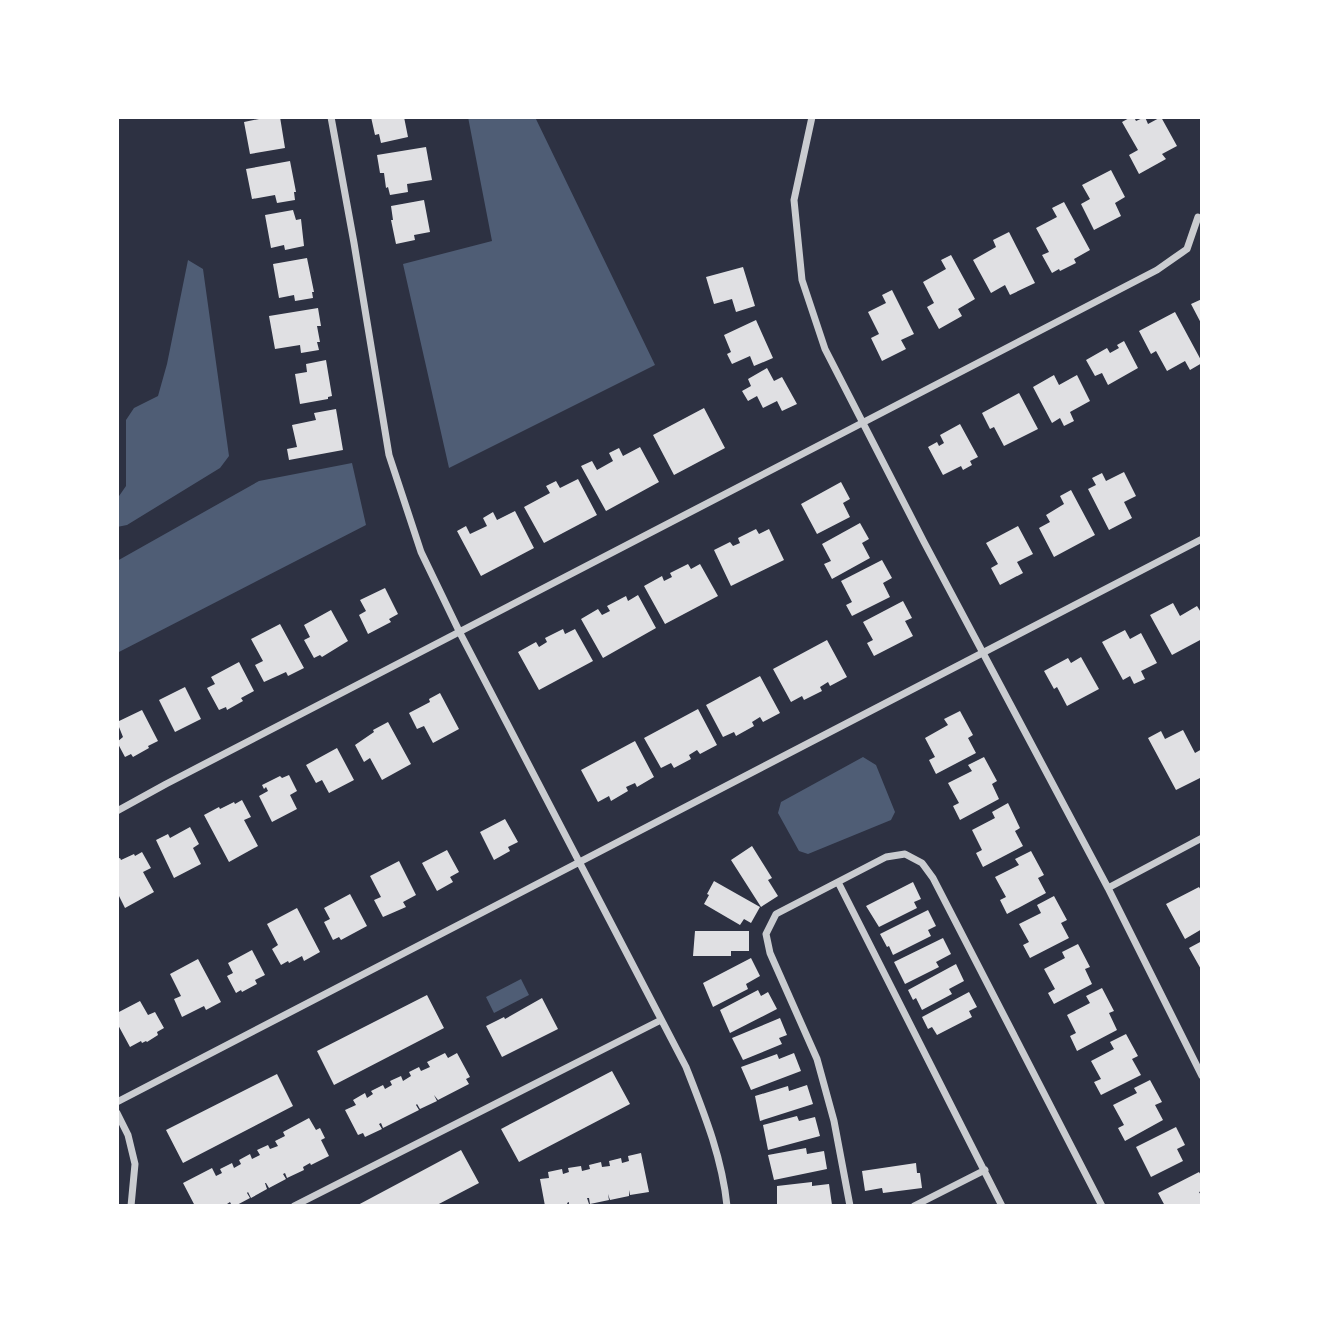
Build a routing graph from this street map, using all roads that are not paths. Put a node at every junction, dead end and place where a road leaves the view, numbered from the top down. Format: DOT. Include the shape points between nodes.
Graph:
graph roads {
  1 [pos="331,117"];
  2 [pos="812,117"];
  3 [pos="1198,217"];
  4 [pos="863,422"];
  5 [pos="1202,539"];
  6 [pos="460,632"];
  7 [pos="984,651"];
  8 [pos="117,811"];
  9 [pos="1202,838"];
  10 [pos="579,862"];
  11 [pos="838,882"];
  12 [pos="1108,888"];
  13 [pos="661,1020"];
  14 [pos="1202,1076"];
  15 [pos="117,1102"];
  16 [pos="117,1113"];
  17 [pos="985,1170"];
  18 [pos="131,1206"];
  19 [pos="294,1206"];
  20 [pos="727,1206"];
  21 [pos="850,1206"];
  22 [pos="914,1206"];
  23 [pos="1002,1206"];
  24 [pos="1102,1206"];
  1 -- 6 [label="street" via="389,455 421,552"];
  2 -- 4 [label="street" via="794,200 802,280 825,349"];
  3 -- 4 [label="street" via="1187,249 1157,270"];
  4 -- 6 [label="street"];
  4 -- 7 [label="street"];
  5 -- 7 [label="street"];
  6 -- 8 [label="street"];
  6 -- 10 [label="street"];
  7 -- 10 [label="street"];
  7 -- 12 [label="street"];
  9 -- 12 [label="street"];
  10 -- 13 [label="street"];
  10 -- 15 [label="street"];
  11 -- 17 [label="street"];
  11 -- 21 [label="street" via="776,914 766,934 817,1059"];
  11 -- 24 [label="street" via="886,857 905,854 922,863"];
  12 -- 14 [label="street"];
  13 -- 19 [label="street"];
  13 -- 20 [label="street" via="686,1067 711,1132"];
  16 -- 18 [label="street" via="135,1164"];
  17 -- 22 [label="street"];
  17 -- 23 [label="street"];
}
